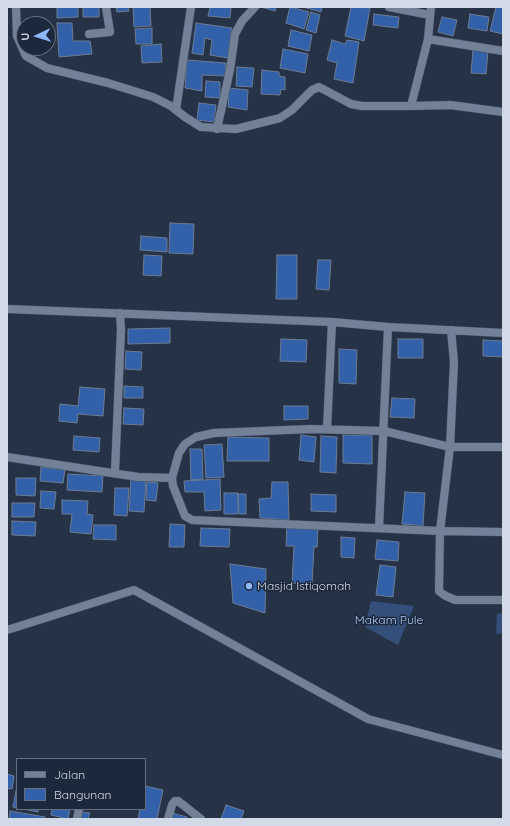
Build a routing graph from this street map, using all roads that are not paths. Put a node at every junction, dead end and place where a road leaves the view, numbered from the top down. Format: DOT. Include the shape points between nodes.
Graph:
graph roads {
  1 [pos="16,7"];
  2 [pos="106,7"];
  3 [pos="191,7"];
  4 [pos="254,7"];
  5 [pos="389,7"];
  6 [pos="431,11"];
  7 [pos="89,34"];
  8 [pos="428,39"];
  9 [pos="503,51"];
  10 [pos="411,106"];
  11 [pos="176,110"];
  12 [pos="503,112"];
  13 [pos="217,129"];
  14 [pos="7,309"];
  15 [pos="120,313"];
  16 [pos="332,322"];
  17 [pos="388,327"];
  18 [pos="451,330"];
  19 [pos="503,333"];
  20 [pos="327,429"];
  21 [pos="384,431"];
  22 [pos="450,447"];
  23 [pos="503,447"];
  24 [pos="7,457"];
  25 [pos="115,472"];
  26 [pos="172,478"];
  27 [pos="378,528"];
  28 [pos="440,531"];
  29 [pos="503,532"];
  30 [pos="503,600"];
  31 [pos="7,630"];
  32 [pos="503,755"];
  33 [pos="168,819"];
  34 [pos="201,819"];
  1 -- 11 [label="street" via="17,36 26,56 47,68 108,83 153,98"];
  2 -- 7 [label="street" via="110,32"];
  3 -- 11 [label="street"];
  4 -- 13 [label="street" via="235,34"];
  5 -- 6 [label="street"];
  6 -- 8 [label="street"];
  8 -- 9 [label="street"];
  8 -- 10 [label="street"];
  10 -- 12 [label="street" via="450,105"];
  10 -- 13 [label="street" via="351,104 319,87 312,90 280,118 236,129"];
  11 -- 13 [label="street" via="201,127"];
  14 -- 15 [label="street"];
  15 -- 16 [label="street"];
  15 -- 25 [label="street"];
  16 -- 17 [label="street"];
  16 -- 20 [label="street"];
  17 -- 18 [label="street"];
  17 -- 21 [label="street"];
  18 -- 19 [label="street"];
  18 -- 22 [label="street" via="454,362"];
  20 -- 21 [label="street"];
  20 -- 26 [label="street" via="214,433 196,437 185,444 179,453"];
  21 -- 22 [label="street"];
  21 -- 27 [label="street"];
  22 -- 23 [label="street"];
  22 -- 28 [label="street"];
  24 -- 25 [label="street"];
  25 -- 26 [label="street" via="150,478"];
  26 -- 27 [label="street" via="185,516 192,520"];
  27 -- 28 [label="street"];
  28 -- 29 [label="street"];
  28 -- 30 [label="street" via="439,591 455,600"];
  31 -- 32 [label="street" via="134,590 368,718"];
  33 -- 34 [label="street" via="175,801"];
}
